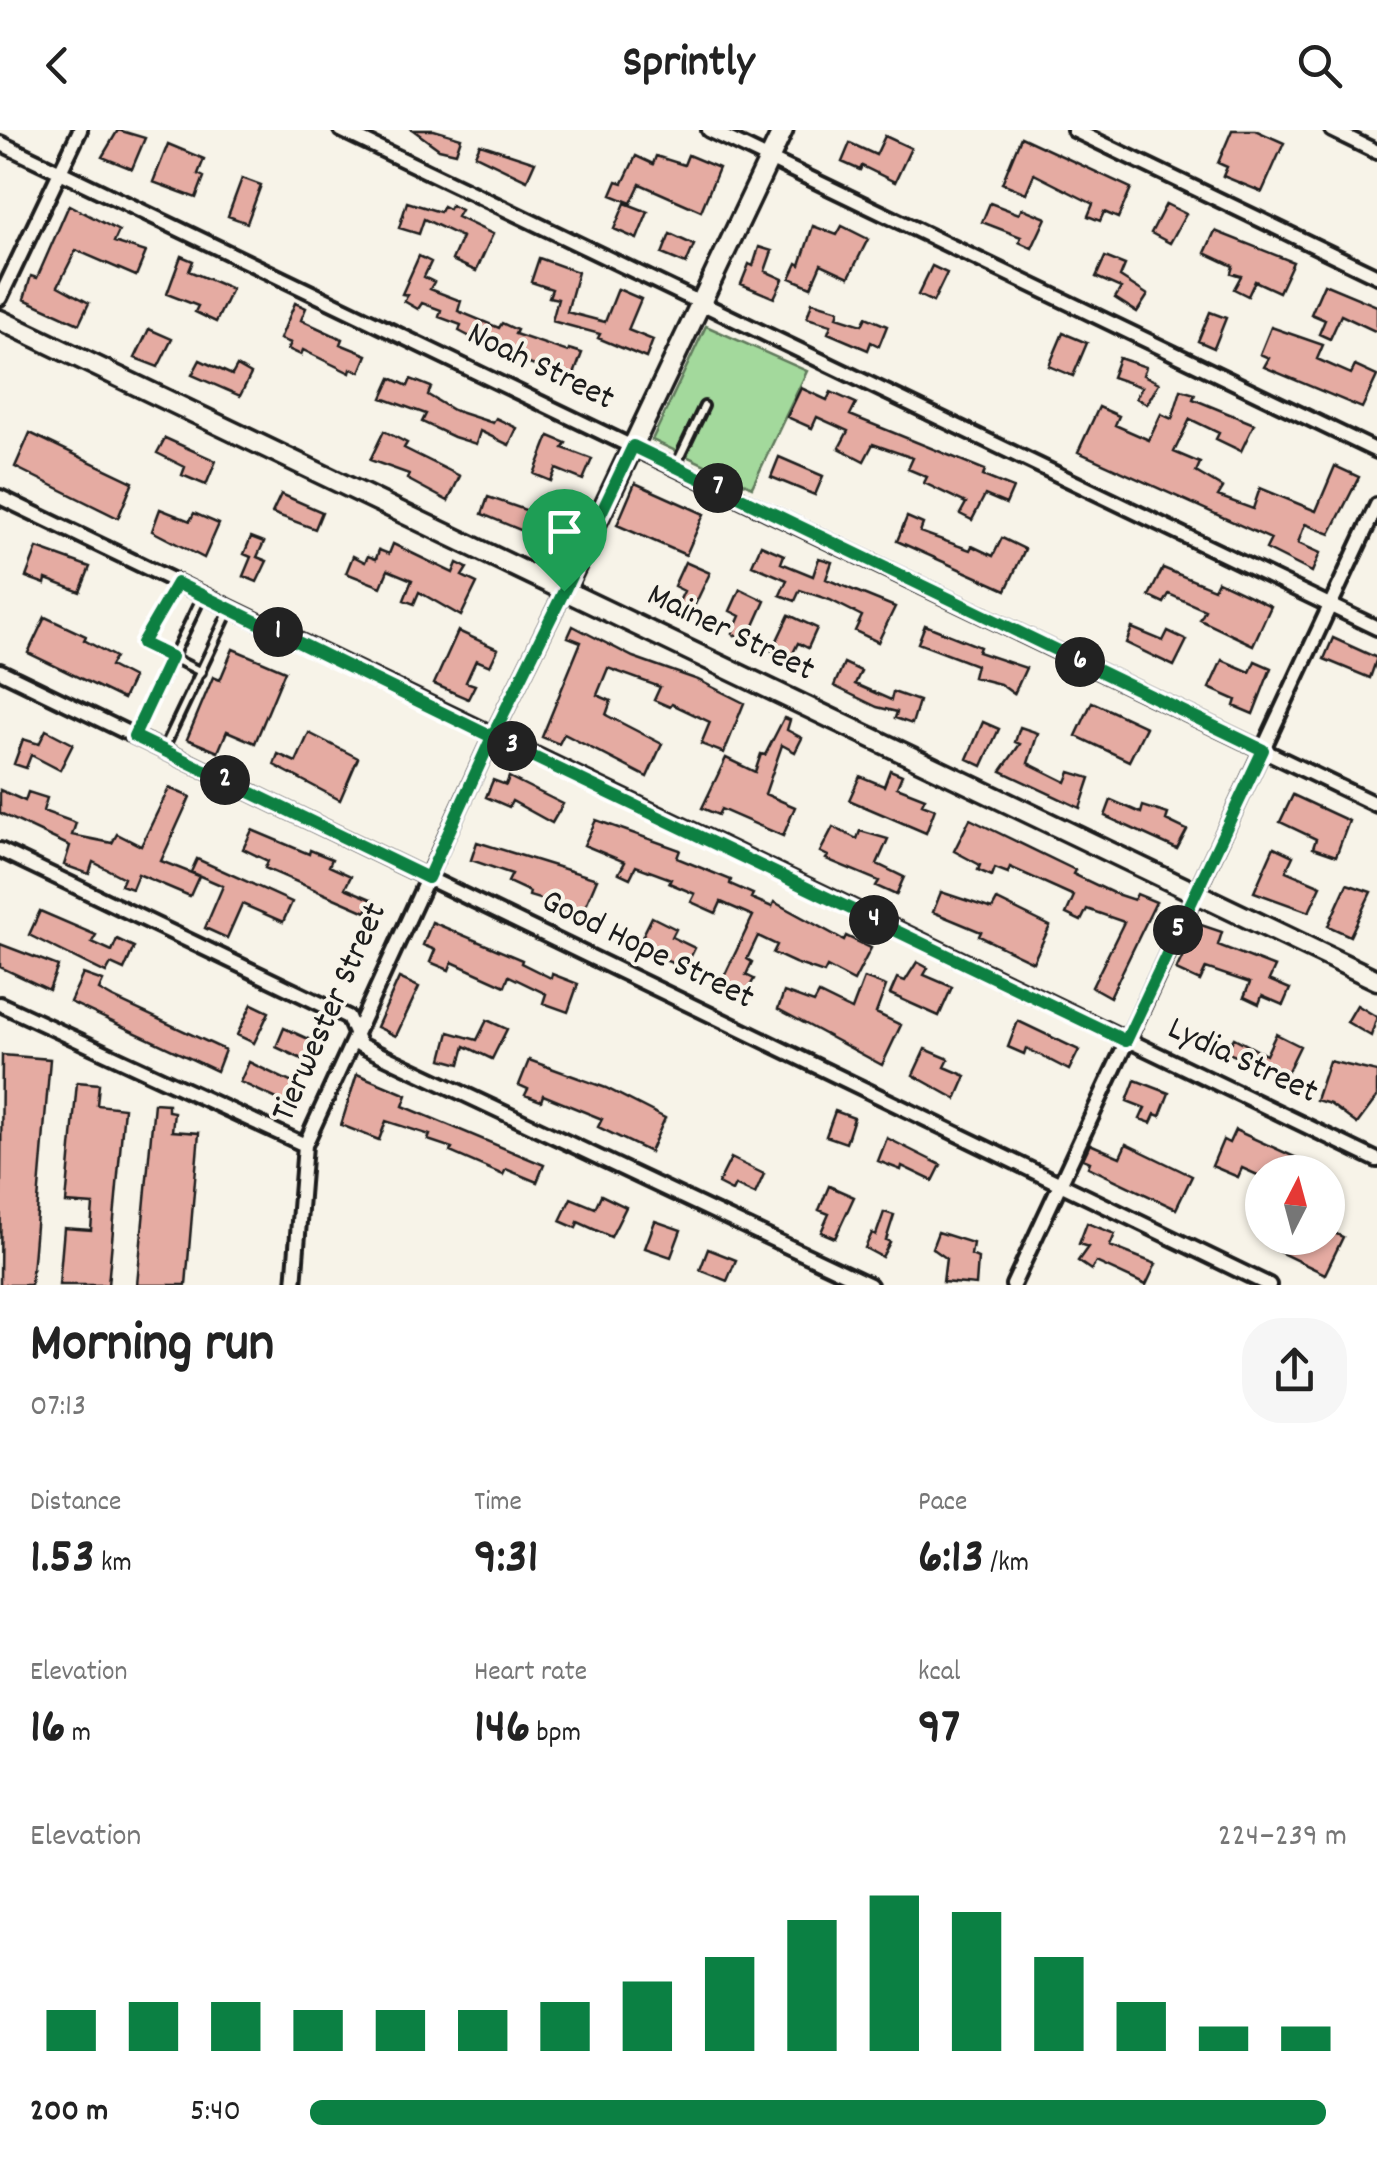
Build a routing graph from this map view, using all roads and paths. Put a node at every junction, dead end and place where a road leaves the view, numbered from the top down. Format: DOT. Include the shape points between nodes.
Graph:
graph roads {
  1 [pos="80,130"];
  2 [pos="342,130"];
  3 [pos="710,130"];
  4 [pos="783,130"];
  5 [pos="1074,130"];
  6 [pos="1332,130"];
  7 [pos="0,143"];
  8 [pos="1377,152"];
  9 [pos="769,159"];
  10 [pos="60,170"];
  11 [pos="1377,276"];
  12 [pos="0,298"];
  13 [pos="702,304"];
  14 [pos="0,320"];
  15 [pos="704,406"];
  16 [pos="633,446"];
  17 [pos="1377,450"];
  18 [pos="675,467"];
  19 [pos="0,497"];
  20 [pos="1377,505"];
  21 [pos="177,583"];
  22 [pos="564,591"];
  23 [pos="202,596"];
  24 [pos="1332,606"];
  25 [pos="230,609"];
  26 [pos="1377,628"];
  27 [pos="171,657"];
  28 [pos="0,671"];
  29 [pos="201,672"];
  30 [pos="134,736"];
  31 [pos="492,737"];
  32 [pos="163,750"];
  33 [pos="1263,750"];
  34 [pos="1377,805"];
  35 [pos="0,850"];
  36 [pos="428,878"];
  37 [pos="1195,892"];
  38 [pos="1377,980"];
  39 [pos="0,1004"];
  40 [pos="356,1032"];
  41 [pos="1126,1041"];
  42 [pos="305,1145"];
  43 [pos="1377,1160"];
  44 [pos="1060,1186"];
  45 [pos="294,1285"];
  46 [pos="870,1285"];
  47 [pos="1013,1285"];
  48 [pos="1269,1285"];
  1 -- 10 [label="street"];
  2 -- 13 [label="street"];
  3 -- 9 [label="street"];
  4 -- 9 [label="street, Tierwester Street"];
  5 -- 11 [label="street"];
  6 -- 8 [label="street"];
  7 -- 10 [label="street, Noah Street"];
  9 -- 13 [label="street, Tierwester Street"];
  9 -- 17 [label="street"];
  10 -- 12 [label="street"];
  10 -- 16 [label="street, Noah Street"];
  13 -- 16 [label="street, Tierwester Street"];
  13 -- 24 [label="street"];
  14 -- 22 [label="street, Mainer Street"];
  15 -- 18 [label="lane"];
  16 -- 18 [label="street, Noah Street"];
  16 -- 22 [label="street, Tierwester Street"];
  18 -- 33 [label="street, Noah Street"];
  19 -- 21 [label="street, Lydia Street"];
  20 -- 24 [label="street"];
  21 -- 23 [label="street, Lydia Street"];
  21 -- 27 [label="lane" via="142,643"];
  22 -- 31 [label="street, Tierwester Street"];
  22 -- 37 [label="street, Mainer Street"];
  23 -- 25 [label="street, Lydia Street"];
  23 -- 27 [label="lane"];
  24 -- 26 [label="street"];
  24 -- 33 [label="street"];
  25 -- 29 [label="lane"];
  25 -- 31 [label="street, Lydia Street"];
  27 -- 29 [label="lane"];
  27 -- 30 [label="lane"];
  28 -- 30 [label="street, Good Hope Street"];
  29 -- 32 [label="lane"];
  30 -- 32 [label="street, Good Hope Street"];
  31 -- 36 [label="street, Tierwester Street"];
  31 -- 41 [label="street, Lydia Street"];
  32 -- 36 [label="street, Good Hope Street"];
  33 -- 34 [label="street, Noah Street"];
  33 -- 37 [label="street"];
  35 -- 40 [label="street" via="348,1017"];
  36 -- 40 [label="street, Tierwester Street"];
  36 -- 44 [label="street, Good Hope Street"];
  37 -- 38 [label="street, Mainer Street"];
  37 -- 41 [label="street"];
  39 -- 42 [label="street"];
  40 -- 42 [label="street, Tierwester Street"];
  40 -- 46 [label="street" via="360,1045"];
  41 -- 43 [label="street, Lydia Street"];
  41 -- 44 [label="street"];
  42 -- 45 [label="street, Tierwester Street"];
  44 -- 47 [label="street"];
  44 -- 48 [label="street, Good Hope Street"];
}
